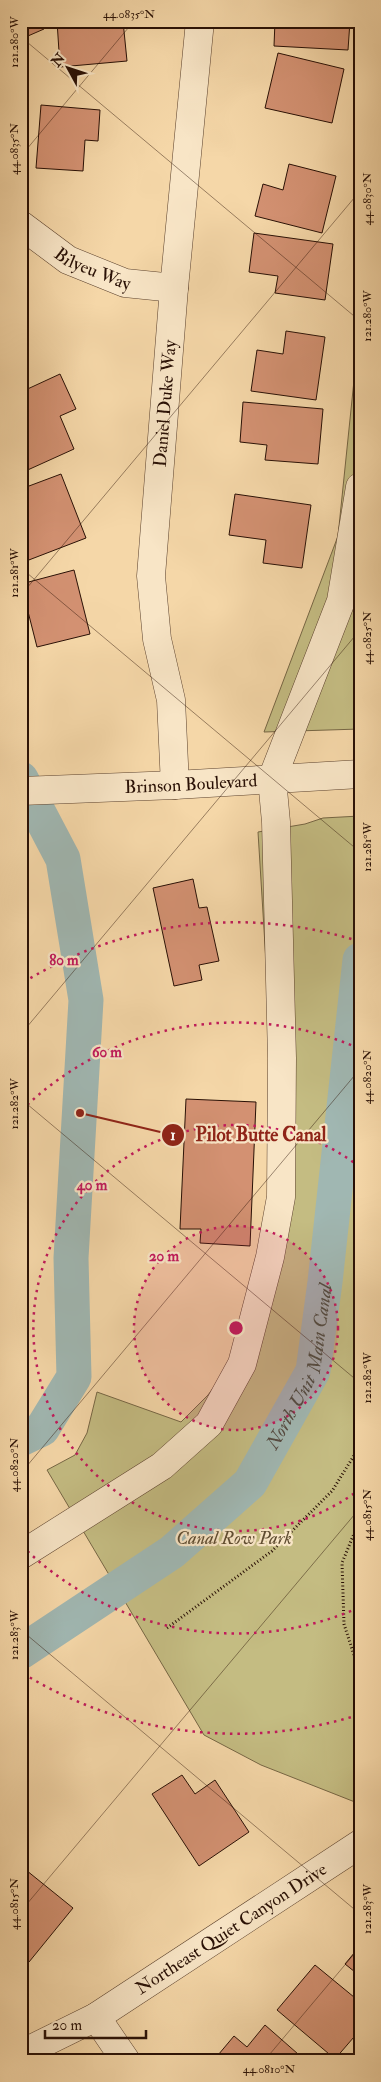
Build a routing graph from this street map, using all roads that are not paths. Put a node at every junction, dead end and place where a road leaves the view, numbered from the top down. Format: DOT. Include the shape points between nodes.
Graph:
graph roads {
  1 [pos="200,21"];
  2 [pos="21,225"];
  3 [pos="174,288"];
  4 [pos="360,488"];
  5 [pos="360,774"];
  6 [pos="272,779"];
  7 [pos="175,785"];
  8 [pos="21,791"];
  9 [pos="21,1555"];
  10 [pos="360,1844"];
  11 [pos="96,2017"];
  12 [pos="21,2054"];
  13 [pos="126,2061"];
  1 -- 3 [label="street, Daniel Duke Way"];
  2 -- 3 [label="street, Bilyeu Way" via="68,260 125,284"];
  3 -- 7 [label="street, Daniel Duke Way" via="151,576 157,639 171,700"];
  4 -- 6 [label="street" via="341,601"];
  5 -- 6 [label="street, Brinson Boulevard"];
  6 -- 7 [label="street, Brinson Boulevard"];
  6 -- 9 [label="street" via="282,1058 281,1197 270,1257 242,1364 209,1424 162,1466"];
  7 -- 8 [label="street, Brinson Boulevard"];
  10 -- 11 [label="street, Northeast Quiet Canyon Drive"];
  11 -- 12 [label="street, Northeast Quiet Canyon Drive"];
  11 -- 13 [label="street"];
}
